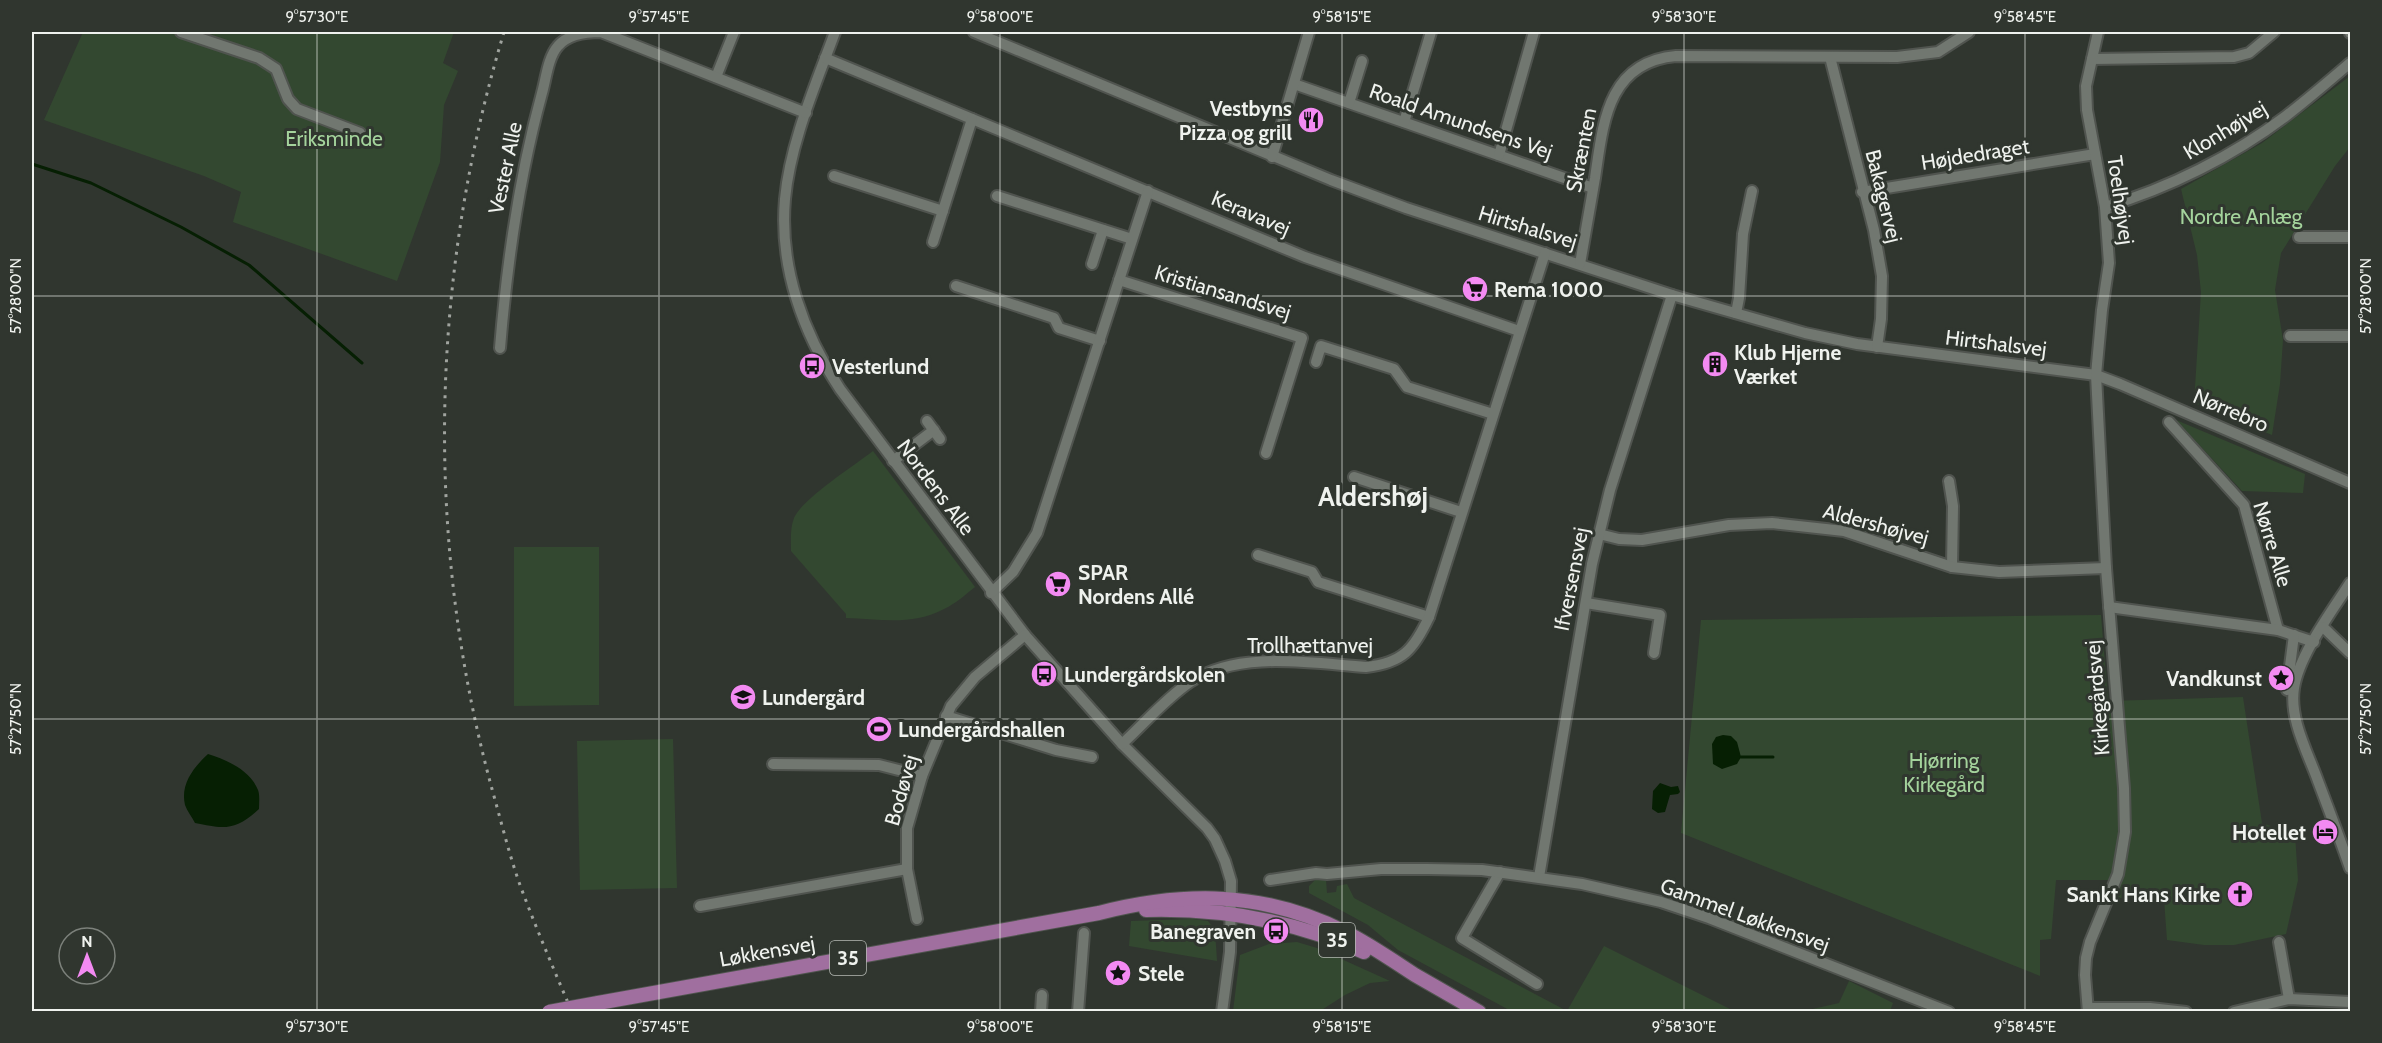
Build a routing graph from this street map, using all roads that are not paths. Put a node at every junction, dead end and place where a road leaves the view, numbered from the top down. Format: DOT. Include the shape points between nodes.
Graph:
graph roads {
  1 [pos="182,32"];
  2 [pos="601,32"];
  3 [pos="734,32"];
  4 [pos="835,32"];
  5 [pos="974,32"];
  6 [pos="1309,32"];
  7 [pos="1431,32"];
  8 [pos="1534,32"];
  9 [pos="1969,32"];
  10 [pos="2098,32"];
  11 [pos="2274,32"];
  12 [pos="1830,57"];
  13 [pos="825,58"];
  14 [pos="2092,59"];
  15 [pos="1362,61"];
  16 [pos="2350,63"];
  17 [pos="716,77"];
  18 [pos="1294,84"];
  19 [pos="1349,103"];
  20 [pos="806,114"];
  21 [pos="972,119"];
  22 [pos="1404,122"];
  23 [pos="360,132"];
  24 [pos="1498,154"];
  25 [pos="2095,154"];
  26 [pos="1272,157"];
  27 [pos="834,176"];
  28 [pos="1593,188"];
  29 [pos="1148,191"];
  30 [pos="1752,191"];
  31 [pos="1862,192"];
  32 [pos="997,196"];
  33 [pos="2105,207"];
  34 [pos="943,211"];
  35 [pos="1103,230"];
  36 [pos="2299,237"];
  37 [pos="2350,237"];
  38 [pos="1132,239"];
  39 [pos="933,243"];
  40 [pos="1545,253"];
  41 [pos="1092,264"];
  42 [pos="1580,264"];
  43 [pos="1119,280"];
  44 [pos="956,286"];
  45 [pos="1672,295"];
  46 [pos="1736,313"];
  47 [pos="1519,331"];
  48 [pos="2290,336"];
  49 [pos="2350,336"];
  50 [pos="1100,341"];
  51 [pos="1877,347"];
  52 [pos="500,348"];
  53 [pos="1316,362"];
  54 [pos="2096,375"];
  55 [pos="1493,414"];
  56 [pos="2169,422"];
  57 [pos="934,430"];
  58 [pos="1266,453"];
  59 [pos="893,461"];
  60 [pos="1354,477"];
  61 [pos="1949,481"];
  62 [pos="2350,483"];
  63 [pos="1461,512"];
  64 [pos="1599,534"];
  65 [pos="1258,555"];
  66 [pos="1952,567"];
  67 [pos="2106,568"];
  68 [pos="2350,583"];
  69 [pos="992,593"];
  70 [pos="1586,603"];
  71 [pos="2109,607"];
  72 [pos="1429,617"];
  73 [pos="2322,627"];
  74 [pos="2278,630"];
  75 [pos="1025,635"];
  76 [pos="2294,635"];
  77 [pos="2314,642"];
  78 [pos="1654,653"];
  79 [pos="2350,653"];
  80 [pos="2287,690"];
  81 [pos="946,716"];
  82 [pos="1122,744"];
  83 [pos="1092,757"];
  84 [pos="774,764"];
  85 [pos="922,776"];
  86 [pos="2350,868"];
  87 [pos="907,869"];
  88 [pos="1500,872"];
  89 [pos="1539,877"];
  90 [pos="1270,880"];
  91 [pos="1232,899"];
  92 [pos="700,906"];
  93 [pos="1099,913"];
  94 [pos="1231,913"];
  95 [pos="917,919"];
  96 [pos="1084,933"];
  97 [pos="2279,942"];
  98 [pos="1415,975"];
  99 [pos="1537,984"];
  100 [pos="1042,995"];
  101 [pos="2289,999"];
  102 [pos="2350,1002"];
  103 [pos="1936,1009"];
  104 [pos="2088,1010"];
  105 [pos="549,1011"];
  106 [pos="1041,1011"];
  107 [pos="1078,1011"];
  108 [pos="1222,1011"];
  109 [pos="1479,1011"];
  110 [pos="1949,1011"];
  111 [pos="2186,1011"];
  112 [pos="2234,1011"];
  1 -- 23 [label="street" via="259,57 276,69 288,99 297,109"];
  2 -- 17 [label="street, Vester Alle"];
  2 -- 52 [label="street, Vester Alle" via="570,37 558,46 550,62 512,230"];
  3 -- 17 [label="street"];
  4 -- 13 [label="street, Nordens Alle"];
  5 -- 26 [label="street, Hirtshalsvej"];
  6 -- 18 [label="street"];
  7 -- 22 [label="street"];
  8 -- 24 [label="street"];
  9 -- 12 [label="street, Skrænten" via="1938,52 1897,57"];
  10 -- 14 [label="street, Toelhøjvej"];
  11 -- 14 [label="street" via="2249,53 2234,57"];
  12 -- 28 [label="street, Skrænten" via="1676,56 1638,68 1622,82 1610,104"];
  12 -- 31 [label="street, Bakagervej"];
  13 -- 20 [label="street, Nordens Alle"];
  13 -- 21 [label="street, Keravavej"];
  14 -- 25 [label="street, Toelhøjvej" via="2086,86"];
  15 -- 19 [label="street, Roald Amundsens Vej"];
  16 -- 33 [label="street, Klonhøjvej" via="2246,143 2178,179"];
  17 -- 20 [label="street, Vester Alle"];
  18 -- 19 [label="street, Roald Amundsens Vej"];
  18 -- 26 [label="street"];
  19 -- 22 [label="street, Roald Amundsens Vej"];
  20 -- 59 [label="street, Nordens Alle" via="785,198 784,230 797,306 822,362"];
  21 -- 29 [label="street, Keravavej"];
  21 -- 34 [label="street"];
  22 -- 24 [label="street, Roald Amundsens Vej"];
  24 -- 28 [label="street, Roald Amundsens Vej"];
  25 -- 31 [label="street, Højdedraget"];
  25 -- 33 [label="street, Toelhøjvej"];
  26 -- 40 [label="street, Hirtshalsvej" via="1406,208"];
  27 -- 34 [label="street"];
  28 -- 42 [label="street, Skrænten"];
  29 -- 38 [label="street"];
  29 -- 47 [label="street, Keravavej" via="1305,257"];
  30 -- 46 [label="street" via="1743,234"];
  31 -- 51 [label="street, Bakagervej" via="1882,276"];
  32 -- 35 [label="street"];
  33 -- 54 [label="street, Toelhøjvej" via="2109,264"];
  34 -- 39 [label="street"];
  35 -- 38 [label="street"];
  35 -- 41 [label="street"];
  36 -- 37 [label="street"];
  38 -- 43 [label="street"];
  40 -- 42 [label="street, Hirtshalsvej"];
  40 -- 47 [label="street, Trollhættanvej"];
  42 -- 45 [label="street, Hirtshalsvej"];
  43 -- 50 [label="street"];
  43 -- 58 [label="street, Kristiansandsvej" via="1302,338"];
  44 -- 50 [label="street" via="1054,318 1059,328"];
  45 -- 46 [label="street, Hirtshalsvej"];
  45 -- 64 [label="street, Ifversensvej"];
  46 -- 51 [label="street, Hirtshalsvej" via="1805,333"];
  47 -- 55 [label="street, Trollhættanvej"];
  48 -- 49 [label="street"];
  50 -- 69 [label="street" via="1037,533 1013,572"];
  51 -- 54 [label="street, Hirtshalsvej"];
  53 -- 55 [label="street" via="1320,346 1394,369 1407,387"];
  54 -- 62 [label="street, Nørrebro"];
  54 -- 67 [label="street, Kirkegårdsvej"];
  55 -- 63 [label="street, Trollhættanvej"];
  56 -- 74 [label="street, Nørre Alle" via="2244,505"];
  57 -- 59 [label="street"];
  59 -- 69 [label="street, Nordens Alle"];
  60 -- 63 [label="street"];
  61 -- 66 [label="street" via="1953,506"];
  63 -- 72 [label="street, Trollhættanvej"];
  64 -- 66 [label="street, Aldershøjvej" via="1642,540 1729,525 1809,526 1844,531"];
  64 -- 70 [label="street, Ifversensvej"];
  65 -- 72 [label="street" via="1312,572 1318,582"];
  66 -- 67 [label="street, Aldershøjvej" via="2000,572"];
  67 -- 71 [label="street, Kirkegårdsvej"];
  68 -- 73 [label="street"];
  69 -- 75 [label="street, Nordens Alle"];
  70 -- 78 [label="street" via="1660,615"];
  70 -- 89 [label="street, Ifversensvej"];
  71 -- 74 [label="street"];
  71 -- 104 [label="street, Kirkegårdsvej" via="2125,832 2118,873 2086,958"];
  72 -- 82 [label="street, Trollhættanvej" via="1418,642 1403,656 1384,665 1251,662 1212,671 1178,692"];
  73 -- 77 [label="street"];
  73 -- 79 [label="street"];
  74 -- 76 [label="street"];
  75 -- 81 [label="street, Bodøvej" via="975,677"];
  75 -- 82 [label="street, Nordens Alle"];
  76 -- 77 [label="street"];
  76 -- 80 [label="street"];
  77 -- 86 [label="street" via="2294,685 2293,709"];
  81 -- 83 [label="street"];
  81 -- 85 [label="street, Bodøvej"];
  82 -- 91 [label="street, Nordens Alle" via="1215,839 1230,878"];
  84 -- 85 [label="street" via="879,765"];
  85 -- 87 [label="street, Bodøvej" via="907,828"];
  87 -- 92 [label="street"];
  87 -- 95 [label="street, Bodøvej"];
  88 -- 89 [label="street, Gammel Løkkensvej"];
  88 -- 90 [label="street, Gammel Løkkensvej" via="1381,869"];
  88 -- 99 [label="street" via="1462,938"];
  89 -- 103 [label="street, Gammel Løkkensvej" via="1670,905"];
  91 -- 93 [label="main road, Løkkensvej / 35" via="1187,897"];
  91 -- 94 [label="street, Nordens Alle"];
  91 -- 98 [label="main road, 35" via="1332,926"];
  93 -- 94 [label="main road, Løkkensvej / 35" via="1165,909"];
  93 -- 105 [label="main road, Løkkensvej / 35, bridge"];
  94 -- 98 [label="main road, 35" via="1321,934"];
  94 -- 108 [label="street, Nordens Alle"];
  96 -- 107 [label="street"];
  97 -- 101 [label="street"];
  98 -- 109 [label="main road, 35"];
  100 -- 106 [label="street"];
  101 -- 102 [label="street"];
  101 -- 112 [label="street"];
  103 -- 110 [label="street, Gammel Løkkensvej"];
  104 -- 111 [label="street"];
}
